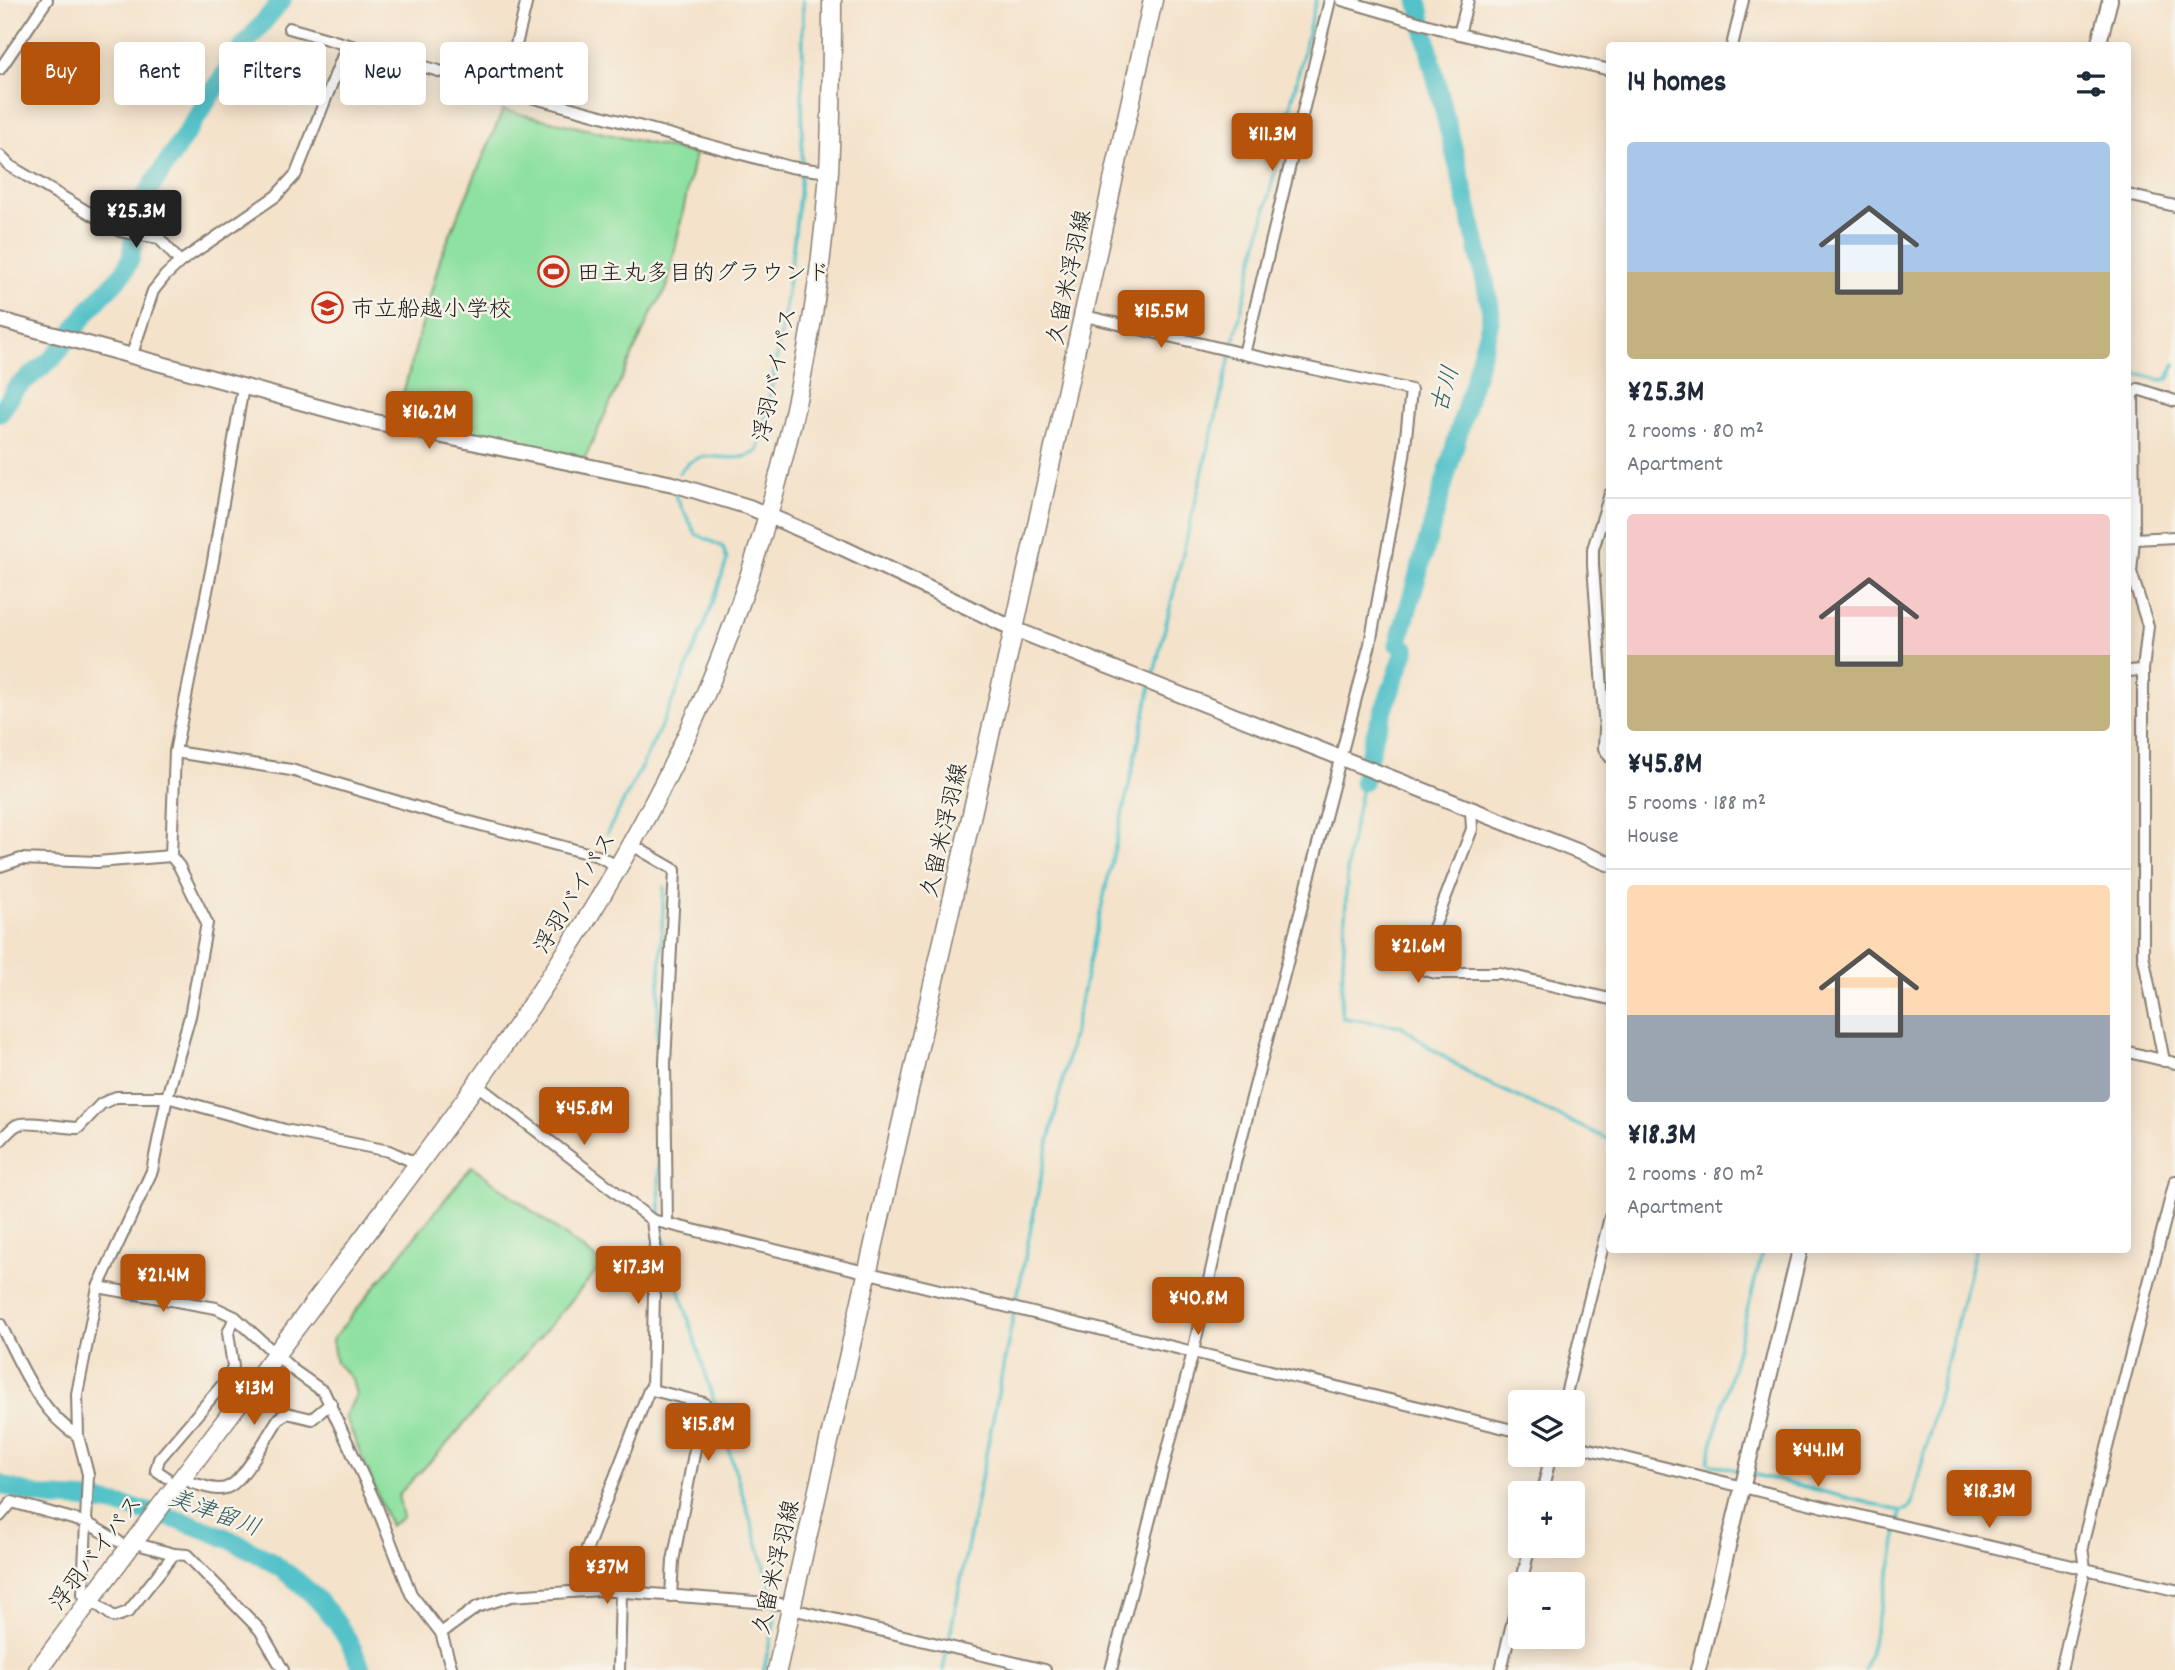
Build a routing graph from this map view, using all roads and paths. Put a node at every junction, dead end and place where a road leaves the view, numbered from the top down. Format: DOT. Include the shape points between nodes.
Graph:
graph roads {
  1 [pos="47,0"];
  2 [pos="527,0"];
  3 [pos="832,0"];
  4 [pos="1153,0"];
  5 [pos="1331,0"];
  6 [pos="1342,0"];
  7 [pos="1468,0"];
  8 [pos="1743,0"];
  9 [pos="2110,0"];
  10 [pos="289,28"];
  11 [pos="1459,34"];
  12 [pos="517,42"];
  13 [pos="1733,42"];
  14 [pos="2099,42"];
  15 [pos="340,43"];
  16 [pos="340,63"];
  17 [pos="0,69"];
  18 [pos="1606,69"];
  19 [pos="561,105"];
  20 [pos="0,156"];
  21 [pos="829,172"];
  22 [pos="2131,196"];
  23 [pos="2175,206"];
  24 [pos="180,262"];
  25 [pos="1084,316"];
  26 [pos="0,320"];
  27 [pos="1244,354"];
  28 [pos="131,357"];
  29 [pos="243,387"];
  30 [pos="2175,401"];
  31 [pos="1606,507"];
  32 [pos="767,515"];
  33 [pos="2175,537"];
  34 [pos="2134,539"];
  35 [pos="1014,629"];
  36 [pos="2143,670"];
  37 [pos="2131,671"];
  38 [pos="1606,751"];
  39 [pos="175,752"];
  40 [pos="1339,758"];
  41 [pos="1471,809"];
  42 [pos="632,845"];
  43 [pos="171,856"];
  44 [pos="1606,862"];
  45 [pos="0,866"];
  46 [pos="619,867"];
  47 [pos="1606,998"];
  48 [pos="2131,1053"];
  49 [pos="2169,1062"];
  50 [pos="477,1085"];
  51 [pos="167,1097"];
  52 [pos="0,1141"];
  53 [pos="418,1164"];
  54 [pos="2175,1181"];
  55 [pos="660,1221"];
  56 [pos="1606,1233"];
  57 [pos="1799,1253"];
  58 [pos="867,1273"];
  59 [pos="98,1287"];
  60 [pos="235,1317"];
  61 [pos="0,1324"];
  62 [pos="1193,1353"];
  63 [pos="276,1355"];
  64 [pos="652,1390"];
  65 [pos="1567,1390"];
  66 [pos="331,1403"];
  67 [pos="1508,1429"];
  68 [pos="78,1436"];
  69 [pos="1585,1448"];
  70 [pos="192,1483"];
  71 [pos="168,1485"];
  72 [pos="1742,1486"];
  73 [pos="0,1516"];
  74 [pos="87,1523"];
  75 [pos="144,1538"];
  76 [pos="118,1541"];
  77 [pos="174,1554"];
  78 [pos="2085,1569"];
  79 [pos="580,1590"];
  80 [pos="2175,1590"];
  81 [pos="621,1592"];
  82 [pos="671,1596"];
  83 [pos="90,1600"];
  84 [pos="782,1605"];
  85 [pos="441,1633"];
  86 [pos="1508,1640"];
  87 [pos="38,1670"];
  88 [pos="283,1670"];
  89 [pos="452,1670"];
  90 [pos="619,1670"];
  91 [pos="777,1670"];
  92 [pos="1045,1670"];
  93 [pos="1111,1670"];
  94 [pos="1501,1670"];
  95 [pos="1698,1670"];
  96 [pos="2061,1670"];
  1 -- 17 [label="street"];
  2 -- 12 [label="street"];
  3 -- 21 [label="main road, 浮羽バイパス"];
  4 -- 25 [label="main road, 久留米浮羽線"];
  5 -- 27 [label="street"];
  6 -- 11 [label="street"];
  7 -- 11 [label="street"];
  8 -- 13 [label="street"];
  9 -- 14 [label="street"];
  10 -- 15 [label="street"];
  11 -- 18 [label="street"];
  16 -- 24 [label="street" via="296,174 259,209"];
  19 -- 21 [label="street" via="790,167"];
  20 -- 24 [label="street" via="120,231 159,238"];
  21 -- 32 [label="main road, 浮羽バイパス" via="806,352"];
  22 -- 23 [label="street"];
  24 -- 28 [label="street" via="153,291"];
  25 -- 27 [label="street"];
  25 -- 35 [label="main road, 久留米浮羽線"];
  26 -- 28 [label="street"];
  27 -- 40 [label="street" via="1411,390 1404,456 1370,644"];
  28 -- 29 [label="street"];
  29 -- 32 [label="street" via="366,420 673,484"];
  29 -- 39 [label="street"];
  30 -- 34 [label="street" via="2138,389 2133,393"];
  31 -- 38 [label="street" via="1593,549"];
  32 -- 35 [label="street"];
  32 -- 42 [label="main road, 浮羽バイパス" via="731,628 697,712"];
  33 -- 34 [label="street"];
  34 -- 36 [label="street" via="2131,572 2148,626"];
  35 -- 40 [label="street"];
  35 -- 58 [label="main road, 久留米浮羽線"];
  36 -- 37 [label="street"];
  36 -- 49 [label="street" via="2143,955"];
  39 -- 43 [label="street"];
  39 -- 46 [label="street" via="290,770 598,856"];
  40 -- 41 [label="street"];
  40 -- 62 [label="street" via="1235,1163"];
  41 -- 44 [label="street"];
  41 -- 47 [label="street" via="1472,829 1419,966 1436,973 1500,973"];
  42 -- 46 [label="main road, 浮羽バイパス"];
  42 -- 55 [label="street" via="676,870"];
  43 -- 45 [label="street" via="97,862 22,859"];
  43 -- 51 [label="street" via="207,923 190,1016"];
  46 -- 50 [label="main road, 浮羽バイパス" via="558,968"];
  48 -- 49 [label="street"];
  50 -- 53 [label="main road, 浮羽バイパス"];
  50 -- 55 [label="street"];
  51 -- 52 [label="street" via="116,1097 101,1104 78,1128 18,1124"];
  51 -- 53 [label="street" via="285,1130 389,1151"];
  51 -- 59 [label="street" via="152,1171"];
  53 -- 63 [label="main road, 浮羽バイパス"];
  54 -- 78 [label="street" via="2082,1547"];
  55 -- 58 [label="street"];
  55 -- 64 [label="street" via="655,1243"];
  56 -- 65 [label="street"];
  57 -- 72 [label="street"];
  58 -- 62 [label="street"];
  58 -- 84 [label="main road, 久留米浮羽線"];
  59 -- 60 [label="street" via="216,1308"];
  59 -- 68 [label="street" via="77,1394"];
  60 -- 63 [label="street"];
  60 -- 71 [label="street" via="228,1333 230,1376 159,1459 156,1470"];
  61 -- 68 [label="street" via="39,1399 61,1426"];
  62 -- 67 [label="street"];
  62 -- 93 [label="street"];
  63 -- 66 [label="street" via="324,1392"];
  63 -- 71 [label="main road, 浮羽バイパス"];
  64 -- 79 [label="street" via="586,1551"];
  64 -- 82 [label="street" via="704,1403 673,1561"];
  66 -- 70 [label="street" via="312,1419 287,1413 279,1418 230,1487"];
  66 -- 85 [label="street" via="411,1594"];
  68 -- 74 [label="street" via="88,1474"];
  69 -- 72 [label="street"];
  71 -- 75 [label="main road, 浮羽バイパス"];
  72 -- 78 [label="street"];
  72 -- 95 [label="street"];
  73 -- 74 [label="street" via="12,1502"];
  74 -- 76 [label="street"];
  74 -- 83 [label="street" via="82,1587"];
  75 -- 77 [label="street"];
  75 -- 83 [label="main road, 浮羽バイパス"];
  77 -- 83 [label="street" via="128,1612 114,1617"];
  77 -- 88 [label="street" via="187,1555 251,1620"];
  78 -- 80 [label="street"];
  78 -- 96 [label="street"];
  79 -- 81 [label="street"];
  79 -- 85 [label="street" via="487,1602"];
  81 -- 82 [label="street"];
  81 -- 90 [label="street"];
  82 -- 84 [label="street"];
  83 -- 87 [label="main road, 浮羽バイパス"];
  84 -- 91 [label="main road, 久留米浮羽線"];
  84 -- 92 [label="street"];
  85 -- 89 [label="street"];
  86 -- 94 [label="street"];
}
